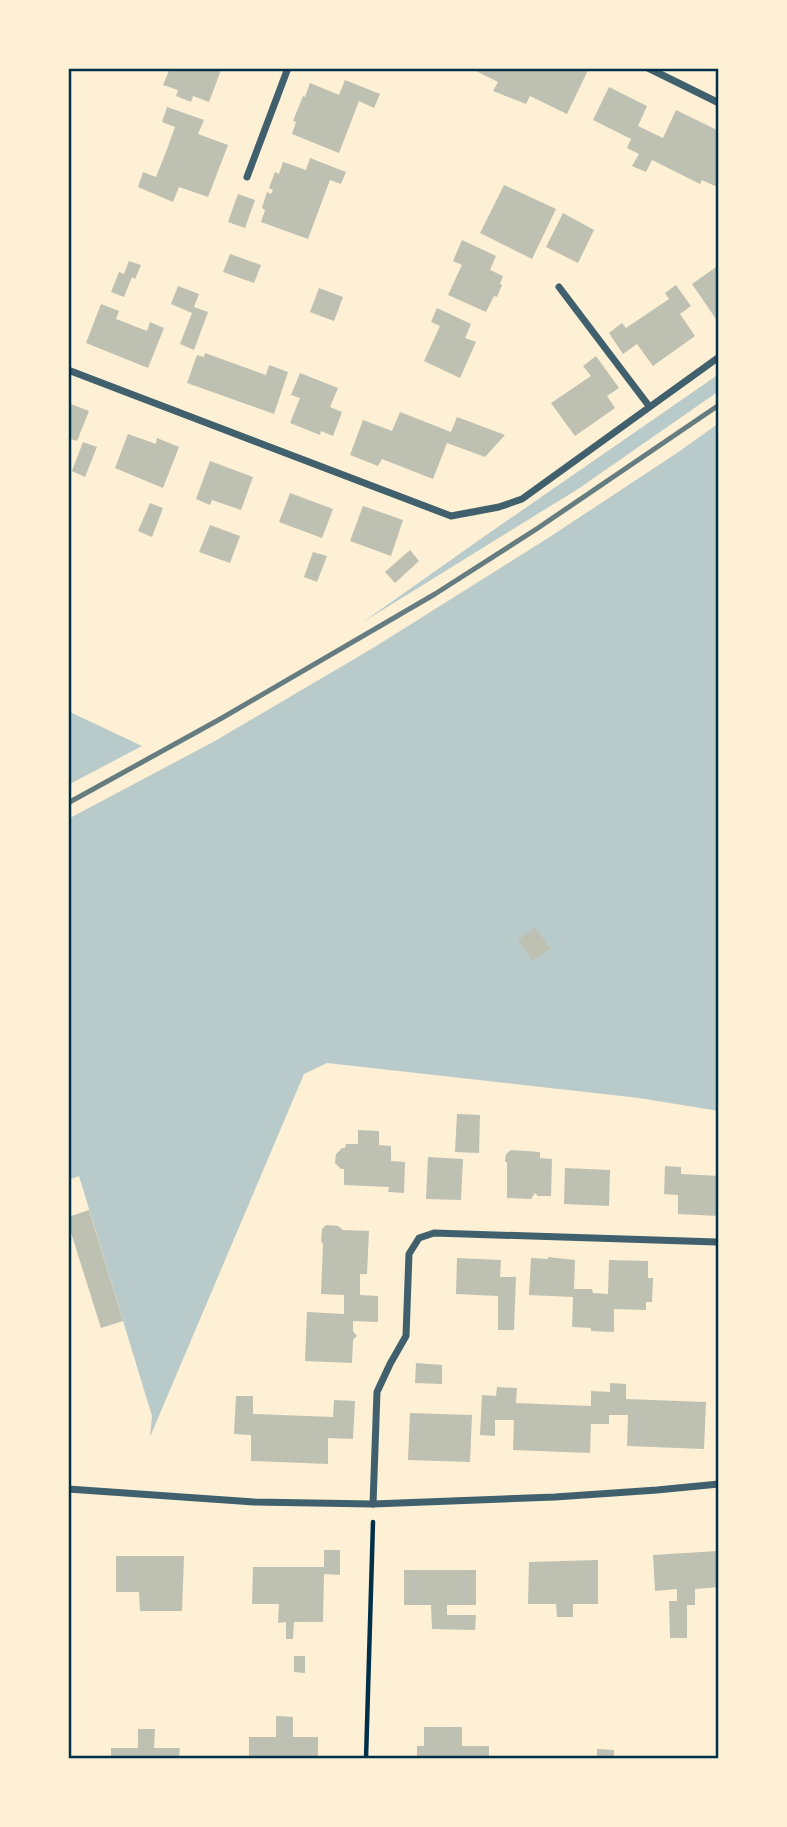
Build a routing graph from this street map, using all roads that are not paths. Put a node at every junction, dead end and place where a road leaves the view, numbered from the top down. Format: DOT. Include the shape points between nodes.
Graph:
graph roads {
  1 [pos="288,68"];
  2 [pos="648,68"];
  3 [pos="719,103"];
  4 [pos="247,177"];
  5 [pos="559,287"];
  6 [pos="719,357"];
  7 [pos="68,370"];
  8 [pos="649,406"];
  9 [pos="717,1242"];
  10 [pos="719,1484"];
  11 [pos="68,1489"];
  12 [pos="373,1504"];
  1 -- 4 [label="street"];
  2 -- 3 [label="street"];
  5 -- 8 [label="street"];
  6 -- 8 [label="street"];
  7 -- 8 [label="street" via="450,516 522,499"];
  9 -- 12 [label="street" via="433,1233 419,1238 409,1254 406,1336 377,1392"];
  10 -- 12 [label="street" via="555,1497"];
  11 -- 12 [label="street" via="254,1503"];
}
